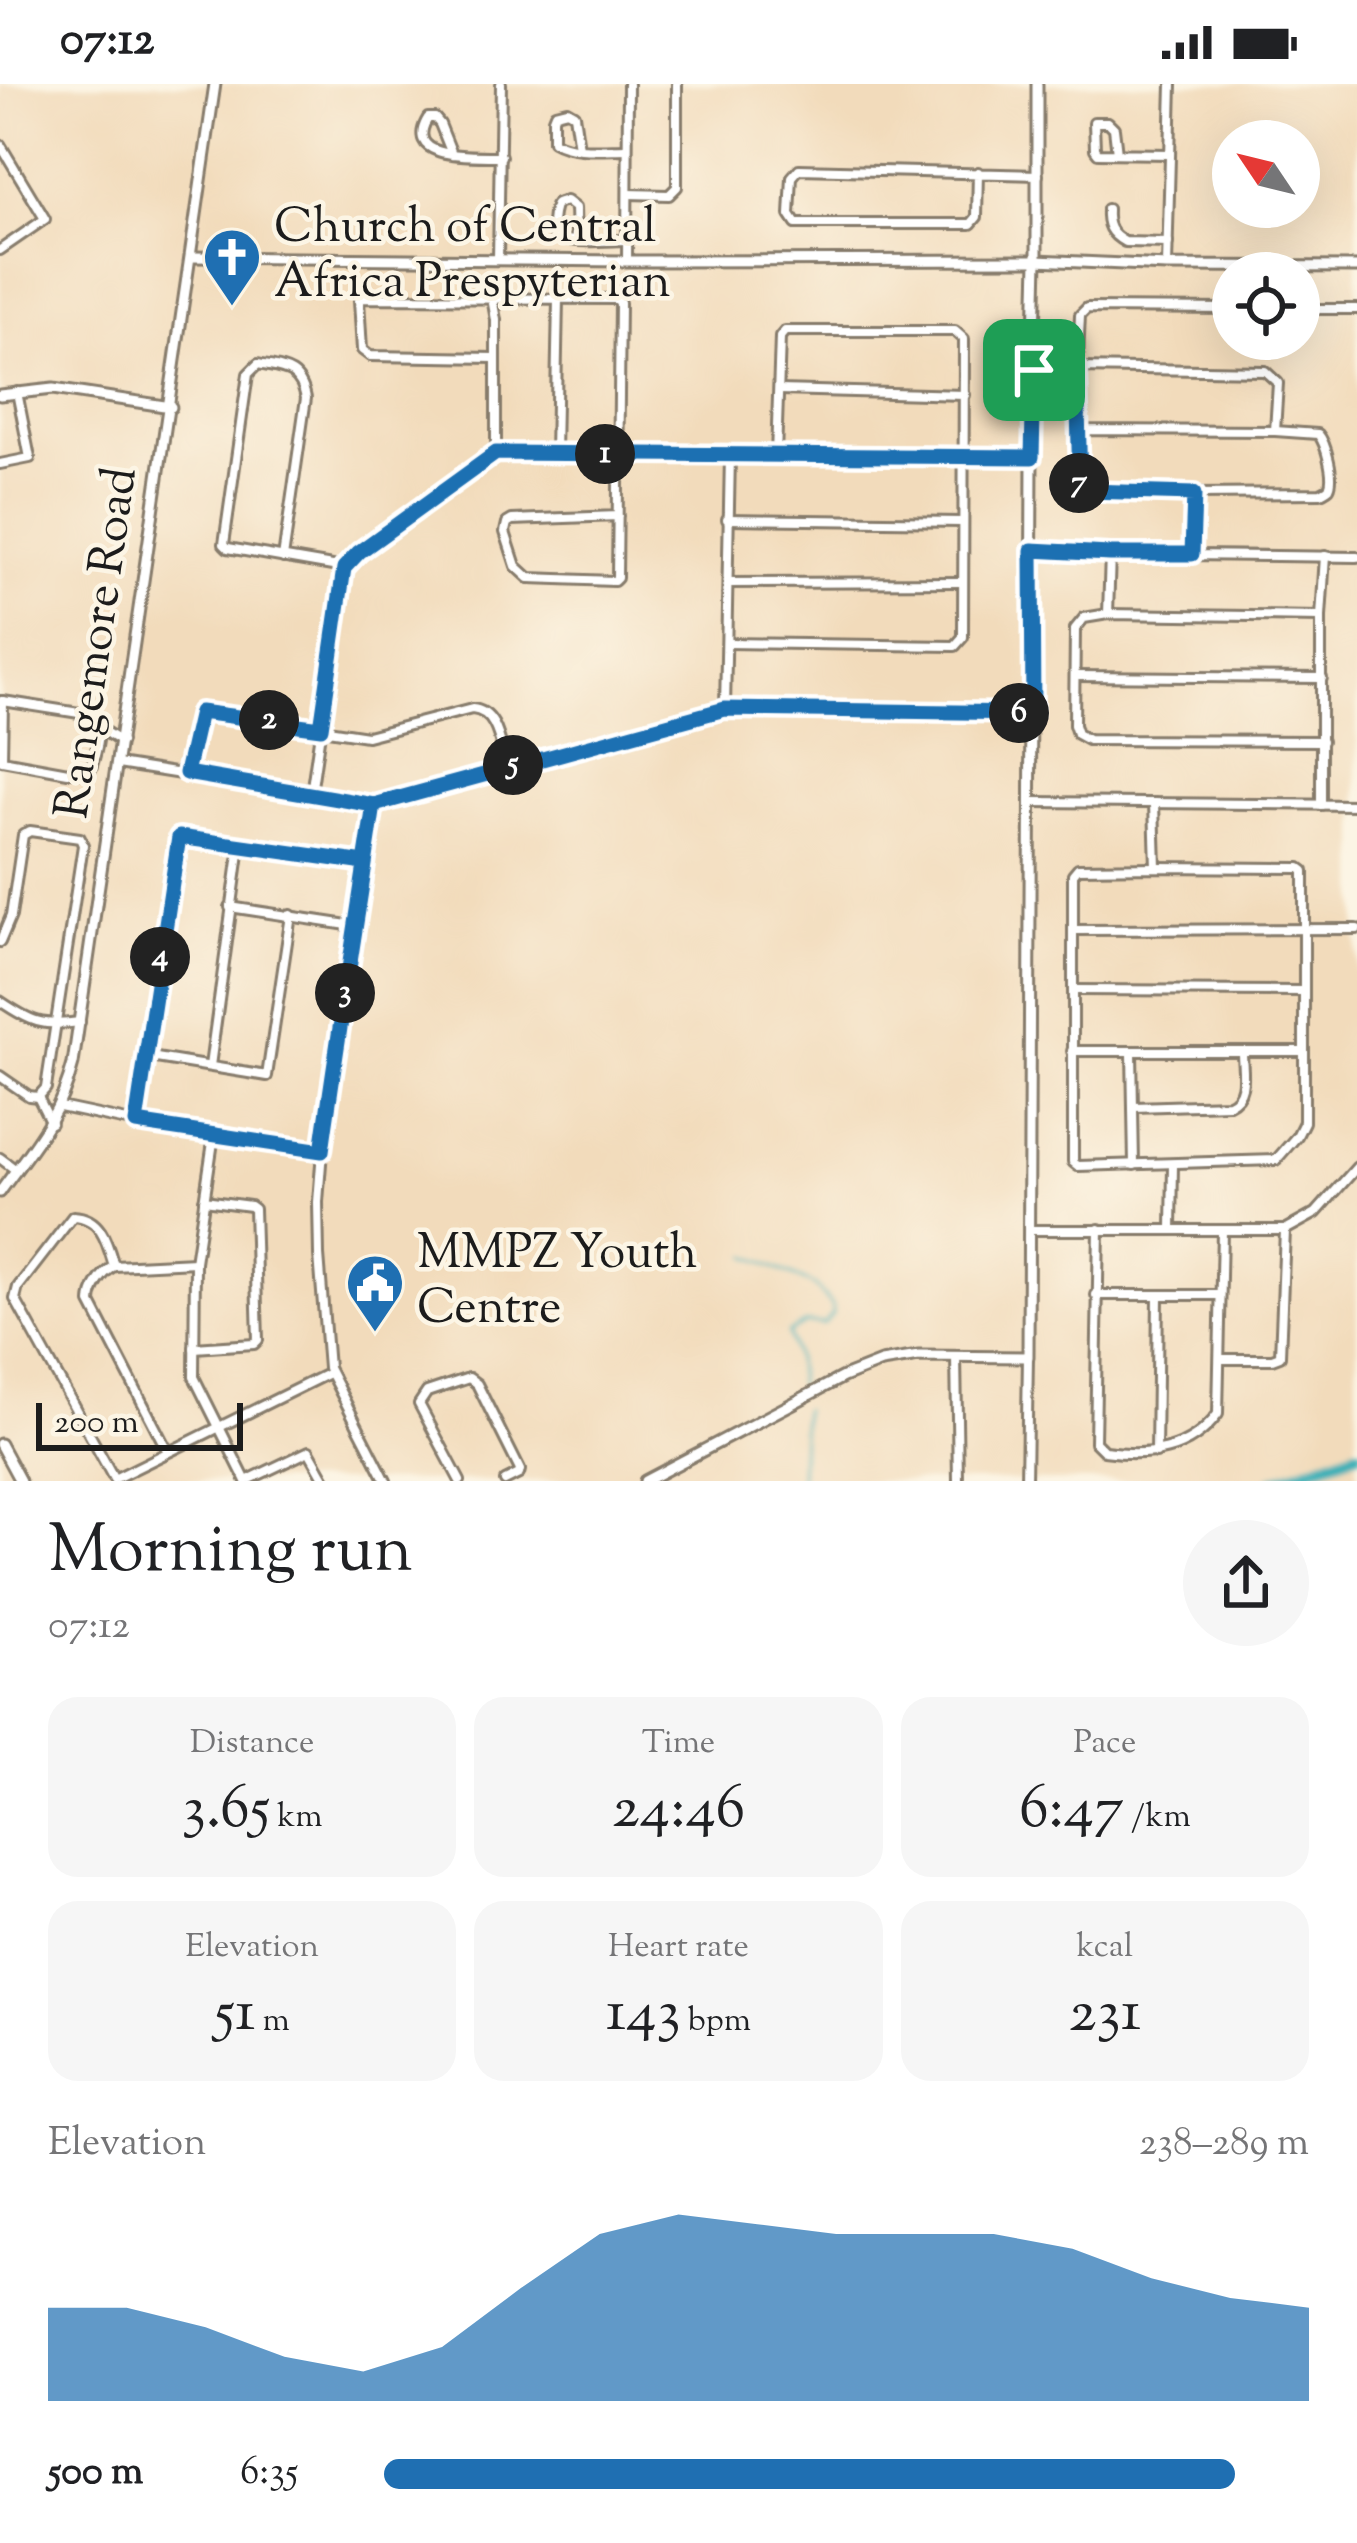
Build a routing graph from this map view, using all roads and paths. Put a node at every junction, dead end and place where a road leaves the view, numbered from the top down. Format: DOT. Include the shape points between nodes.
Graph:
graph roads {
  1 [pos="215,84"];
  2 [pos="501,84"];
  3 [pos="628,84"];
  4 [pos="677,84"];
  5 [pos="1037,84"];
  6 [pos="1172,84"];
  7 [pos="0,144"];
  8 [pos="579,148"];
  9 [pos="627,149"];
  10 [pos="1117,153"];
  11 [pos="452,154"];
  12 [pos="1170,154"];
  13 [pos="501,156"];
  14 [pos="978,172"];
  15 [pos="1038,175"];
  16 [pos="628,194"];
  17 [pos="1107,208"];
  18 [pos="576,240"];
  19 [pos="626,240"];
  20 [pos="1168,243"];
  21 [pos="0,250"];
  22 [pos="191,256"];
  23 [pos="498,259"];
  24 [pos="1037,260"];
  25 [pos="627,261"];
  26 [pos="1167,266"];
  27 [pos="1357,267"];
  28 [pos="492,298"];
  29 [pos="558,299"];
  30 [pos="1212,309"];
  31 [pos="1320,309"];
  32 [pos="1357,309"];
  33 [pos="495,358"];
  34 [pos="1077,368"];
  35 [pos="1034,370"];
  36 [pos="778,390"];
  37 [pos="17,392"];
  38 [pos="0,395"];
  39 [pos="964,395"];
  40 [pos="170,407"];
  41 [pos="1077,430"];
  42 [pos="1275,431"];
  43 [pos="496,453"];
  44 [pos="554,454"];
  45 [pos="619,454"];
  46 [pos="730,455"];
  47 [pos="776,456"];
  48 [pos="963,456"];
  49 [pos="1032,457"];
  50 [pos="0,464"];
  51 [pos="1194,494"];
  52 [pos="618,516"];
  53 [pos="727,519"];
  54 [pos="962,522"];
  55 [pos="1032,550"];
  56 [pos="1110,554"];
  57 [pos="1192,554"];
  58 [pos="1325,556"];
  59 [pos="1357,556"];
  60 [pos="284,558"];
  61 [pos="344,568"];
  62 [pos="964,582"];
  63 [pos="728,583"];
  64 [pos="1108,614"];
  65 [pos="1321,617"];
  66 [pos="727,643"];
  67 [pos="1075,676"];
  68 [pos="1322,678"];
  69 [pos="2,701"];
  70 [pos="725,709"];
  71 [pos="1033,713"];
  72 [pos="99,728"];
  73 [pos="321,728"];
  74 [pos="1322,741"];
  75 [pos="121,742"];
  76 [pos="118,764"];
  77 [pos="507,767"];
  78 [pos="186,773"];
  79 [pos="311,794"];
  80 [pos="1032,802"];
  81 [pos="1154,803"];
  82 [pos="374,805"];
  83 [pos="1357,805"];
  84 [pos="1321,806"];
  85 [pos="240,845"];
  86 [pos="365,863"];
  87 [pos="1156,867"];
  88 [pos="230,907"];
  89 [pos="291,915"];
  90 [pos="354,926"];
  91 [pos="1357,929"];
  92 [pos="1074,930"];
  93 [pos="1305,930"];
  94 [pos="0,942"];
  95 [pos="1073,990"];
  96 [pos="1303,991"];
  97 [pos="0,1000"];
  98 [pos="80,1022"];
  99 [pos="57,1025"];
  100 [pos="1072,1052"];
  101 [pos="1132,1052"];
  102 [pos="1242,1052"];
  103 [pos="1304,1052"];
  104 [pos="145,1056"];
  105 [pos="210,1066"];
  106 [pos="0,1076"];
  107 [pos="38,1097"];
  108 [pos="60,1107"];
  109 [pos="1134,1107"];
  110 [pos="51,1123"];
  111 [pos="136,1123"];
  112 [pos="214,1135"];
  113 [pos="322,1151"];
  114 [pos="0,1158"];
  115 [pos="1173,1164"];
  116 [pos="1135,1165"];
  117 [pos="1357,1168"];
  118 [pos="16,1170"];
  119 [pos="0,1192"];
  120 [pos="204,1200"];
  121 [pos="1099,1229"];
  122 [pos="1029,1230"];
  123 [pos="1172,1230"];
  124 [pos="1222,1230"];
  125 [pos="1285,1230"];
  126 [pos="194,1262"];
  127 [pos="114,1266"];
  128 [pos="1096,1295"];
  129 [pos="1220,1295"];
  130 [pos="1158,1296"];
  131 [pos="194,1348"];
  132 [pos="956,1356"];
  133 [pos="1028,1357"];
  134 [pos="1221,1359"];
  135 [pos="329,1373"];
  136 [pos="219,1425"];
  137 [pos="0,1444"];
  138 [pos="168,1452"];
  139 [pos="1156,1453"];
  140 [pos="382,1480"];
  141 [pos="20,1481"];
  142 [pos="246,1481"];
  143 [pos="326,1481"];
  144 [pos="460,1481"];
  145 [pos="506,1481"];
  146 [pos="645,1481"];
  147 [pos="958,1481"];
  148 [pos="1026,1481"];
  1 -- 22 [label="street, Rangemore Road"];
  2 -- 13 [label="street"];
  3 -- 9 [label="street"];
  4 -- 16 [label="street" via="677,187 669,195"];
  5 -- 15 [label="street"];
  6 -- 12 [label="street"];
  7 -- 21 [label="street" via="45,219"];
  8 -- 8 [label="street" via="553,141 556,113 574,114"];
  8 -- 9 [label="street"];
  9 -- 16 [label="street"];
  10 -- 10 [label="street" via="1096,151 1094,122 1114,128"];
  10 -- 12 [label="street"];
  11 -- 11 [label="street" via="427,146 428,118 440,124"];
  11 -- 13 [label="street"];
  12 -- 20 [label="street"];
  13 -- 23 [label="street"];
  14 -- 14 [label="street" via="799,169 790,215 796,224 971,224"];
  14 -- 15 [label="street"];
  15 -- 24 [label="street"];
  16 -- 19 [label="street"];
  17 -- 20 [label="street" via="1109,229 1125,242"];
  18 -- 18 [label="street" via="552,230 559,202 575,208"];
  18 -- 19 [label="street"];
  19 -- 25 [label="street"];
  20 -- 26 [label="street"];
  22 -- 23 [label="street"];
  22 -- 40 [label="street, Rangemore Road"];
  23 -- 25 [label="street"];
  24 -- 25 [label="street"];
  24 -- 26 [label="street"];
  24 -- 35 [label="street"];
  26 -- 27 [label="street"];
  28 -- 29 [label="street"];
  28 -- 33 [label="street"];
  28 -- 33 [label="street" via="359,302 362,350 370,356"];
  29 -- 44 [label="street"];
  29 -- 45 [label="street" via="620,303"];
  30 -- 34 [label="street" via="1088,308 1080,315"];
  31 -- 32 [label="street"];
  33 -- 43 [label="street"];
  34 -- 35 [label="street"];
  34 -- 41 [label="street"];
  34 -- 42 [label="street" via="1264,371 1278,383"];
  35 -- 49 [label="street"];
  36 -- 39 [label="street"];
  36 -- 39 [label="street" via="785,331 956,332 964,339"];
  36 -- 47 [label="street"];
  37 -- 38 [label="street"];
  37 -- 40 [label="street" via="53,389"];
  37 -- 50 [label="street" via="30,458"];
  39 -- 48 [label="street"];
  40 -- 75 [label="street, Rangemore Road"];
  41 -- 42 [label="street"];
  41 -- 51 [label="street" via="1078,482 1087,491"];
  42 -- 51 [label="street" via="1322,438 1327,490"];
  43 -- 44 [label="street"];
  43 -- 61 [label="street"];
  44 -- 45 [label="street"];
  45 -- 46 [label="street"];
  45 -- 52 [label="street"];
  46 -- 47 [label="street"];
  46 -- 53 [label="street"];
  47 -- 48 [label="street"];
  48 -- 49 [label="street"];
  48 -- 54 [label="street"];
  49 -- 55 [label="street"];
  51 -- 57 [label="street"];
  52 -- 52 [label="street" via="614,581 529,578 505,532 512,520"];
  53 -- 54 [label="street"];
  53 -- 63 [label="street"];
  54 -- 62 [label="street"];
  55 -- 56 [label="street"];
  55 -- 71 [label="street"];
  56 -- 57 [label="street"];
  56 -- 64 [label="street"];
  57 -- 58 [label="street"];
  58 -- 59 [label="street"];
  58 -- 65 [label="street"];
  60 -- 60 [label="street" via="224,544 248,374 258,364 296,375 306,398"];
  60 -- 61 [label="street"];
  61 -- 73 [label="street"];
  62 -- 63 [label="street"];
  62 -- 66 [label="street" via="963,637 955,646"];
  63 -- 66 [label="street"];
  64 -- 65 [label="street"];
  64 -- 67 [label="street" via="1078,624"];
  65 -- 68 [label="street"];
  66 -- 70 [label="street"];
  67 -- 68 [label="street"];
  67 -- 74 [label="street" via="1074,725 1088,740"];
  68 -- 74 [label="street"];
  69 -- 72 [label="street" via="92,715"];
  69 -- 72 [label="street" via="5,762 88,773"];
  70 -- 71 [label="street"];
  70 -- 77 [label="street"];
  71 -- 80 [label="street"];
  72 -- 75 [label="street"];
  73 -- 77 [label="street" via="375,735 483,710"];
  73 -- 78 [label="street" via="200,712"];
  73 -- 79 [label="street"];
  74 -- 84 [label="street"];
  75 -- 76 [label="street, Rangemore Road"];
  76 -- 78 [label="street"];
  76 -- 98 [label="street, Rangemore Road"];
  77 -- 82 [label="street"];
  78 -- 79 [label="street"];
  79 -- 82 [label="street"];
  80 -- 81 [label="street"];
  80 -- 122 [label="street"];
  81 -- 84 [label="street"];
  81 -- 87 [label="street"];
  82 -- 86 [label="street"];
  83 -- 84 [label="street"];
  85 -- 86 [label="street"];
  85 -- 88 [label="street"];
  85 -- 104 [label="street" via="179,837"];
  86 -- 90 [label="street"];
  87 -- 92 [label="street" via="1076,869"];
  87 -- 93 [label="street" via="1301,868"];
  88 -- 89 [label="street"];
  88 -- 105 [label="street"];
  89 -- 90 [label="street"];
  89 -- 105 [label="street" via="268,1074"];
  90 -- 113 [label="street"];
  91 -- 93 [label="street"];
  92 -- 93 [label="street"];
  92 -- 95 [label="street"];
  93 -- 96 [label="street"];
  94 -- 99 [label="street" via="10,925 23,835 80,838"];
  95 -- 96 [label="street"];
  95 -- 100 [label="street"];
  96 -- 103 [label="street"];
  97 -- 99 [label="street" via="31,1022"];
  98 -- 99 [label="street"];
  98 -- 108 [label="street, Rangemore Road"];
  99 -- 107 [label="street"];
  100 -- 101 [label="street"];
  100 -- 116 [label="street" via="1074,1164"];
  101 -- 102 [label="street"];
  101 -- 109 [label="street"];
  102 -- 103 [label="street"];
  102 -- 109 [label="street" via="1236,1101"];
  103 -- 115 [label="street" via="1304,1122 1282,1155"];
  104 -- 105 [label="street"];
  104 -- 111 [label="street"];
  106 -- 107 [label="street"];
  107 -- 110 [label="street"];
  108 -- 110 [label="street, Rangemore Road"];
  108 -- 111 [label="street"];
  109 -- 116 [label="street"];
  110 -- 118 [label="street, Rangemore Road"];
  111 -- 112 [label="street"];
  112 -- 113 [label="street"];
  112 -- 120 [label="street"];
  113 -- 135 [label="street" via="319,1255"];
  114 -- 118 [label="street"];
  115 -- 116 [label="street"];
  115 -- 123 [label="street"];
  117 -- 125 [label="street" via="1316,1213"];
  118 -- 119 [label="street, Rangemore Road"];
  120 -- 126 [label="street"];
  120 -- 131 [label="street" via="254,1209 259,1340"];
  121 -- 122 [label="street"];
  121 -- 123 [label="street"];
  121 -- 128 [label="street"];
  122 -- 133 [label="street"];
  123 -- 124 [label="street"];
  124 -- 125 [label="street"];
  124 -- 129 [label="street"];
  125 -- 134 [label="street" via="1280,1356"];
  126 -- 127 [label="street"];
  126 -- 131 [label="street"];
  127 -- 138 [label="street" via="91,1304"];
  127 -- 138 [label="street" via="103,1232 73,1216 15,1299 112,1477"];
  128 -- 130 [label="street"];
  128 -- 139 [label="street" via="1096,1445"];
  129 -- 130 [label="street"];
  129 -- 134 [label="street"];
  130 -- 139 [label="street"];
  131 -- 136 [label="street" via="195,1382"];
  132 -- 133 [label="street"];
  132 -- 146 [label="street" via="868,1366"];
  132 -- 147 [label="street"];
  133 -- 148 [label="street"];
  134 -- 139 [label="street" via="1216,1418"];
  135 -- 136 [label="street"];
  135 -- 140 [label="street"];
  136 -- 138 [label="street"];
  136 -- 142 [label="street"];
  137 -- 141 [label="street"];
  142 -- 143 [label="street" via="307,1450"];
  144 -- 145 [label="street" via="419,1404 427,1392 469,1378 520,1470"];
}
